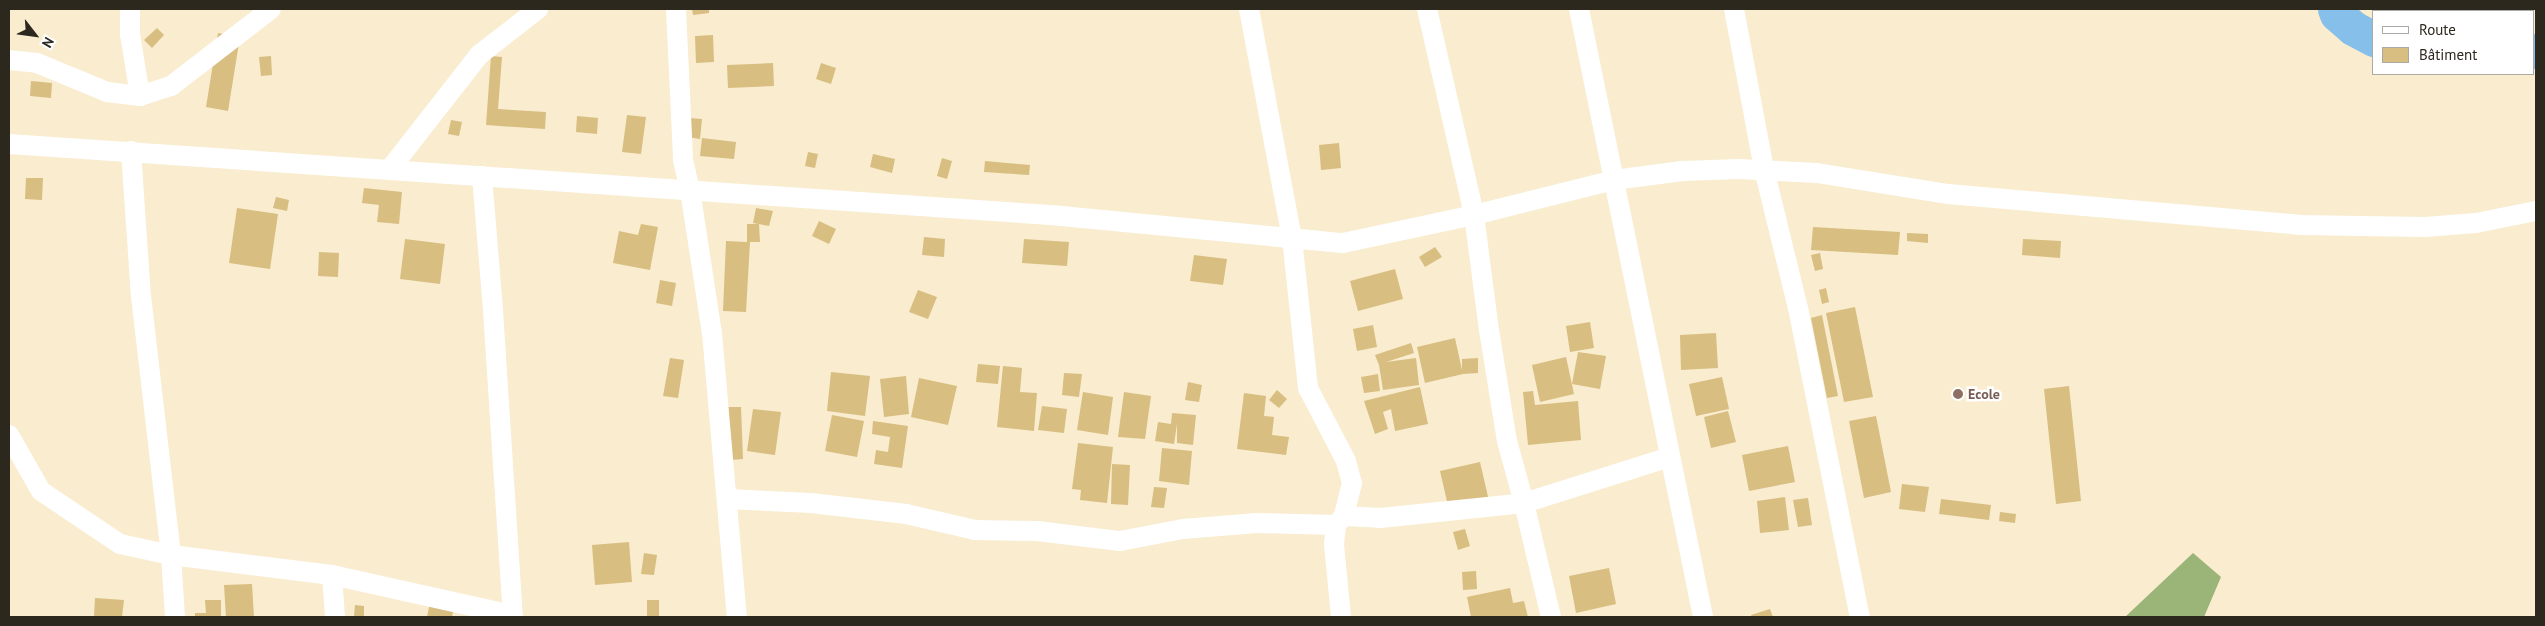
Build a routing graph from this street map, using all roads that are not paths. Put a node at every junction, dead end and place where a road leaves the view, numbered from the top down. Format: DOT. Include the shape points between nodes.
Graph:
graph roads {
  1 [pos="130,9"];
  2 [pos="271,9"];
  3 [pos="538,9"];
  4 [pos="676,9"];
  5 [pos="1249,9"];
  6 [pos="1427,9"];
  7 [pos="1578,9"];
  8 [pos="1734,9"];
  9 [pos="9,60"];
  10 [pos="140,96"];
  11 [pos="9,144"];
  12 [pos="131,151"];
  13 [pos="390,169"];
  14 [pos="1764,169"];
  15 [pos="482,176"];
  16 [pos="1614,180"];
  17 [pos="690,190"];
  18 [pos="2536,211"];
  19 [pos="1474,215"];
  20 [pos="1292,238"];
  21 [pos="9,435"];
  22 [pos="1670,457"];
  23 [pos="728,499"];
  24 [pos="1524,503"];
  25 [pos="1340,521"];
  26 [pos="171,555"];
  27 [pos="332,575"];
  28 [pos="513,616"];
  29 [pos="176,617"];
  30 [pos="336,617"];
  31 [pos="737,617"];
  32 [pos="1341,617"];
  33 [pos="1551,617"];
  34 [pos="1703,617"];
  35 [pos="1860,617"];
  1 -- 10 [label="street" via="130,34"];
  2 -- 10 [label="street" via="171,86"];
  3 -- 13 [label="street" via="479,55"];
  4 -- 17 [label="street" via="683,160"];
  5 -- 20 [label="street"];
  6 -- 19 [label="street"];
  7 -- 16 [label="street"];
  8 -- 14 [label="street"];
  9 -- 10 [label="street" via="37,63 107,92"];
  11 -- 12 [label="street"];
  12 -- 13 [label="street"];
  12 -- 26 [label="street" via="141,296"];
  13 -- 15 [label="street"];
  14 -- 16 [label="street" via="1682,171"];
  14 -- 18 [label="street" via="1817,173 1948,194 2300,225 2425,227 2476,223"];
  14 -- 35 [label="street" via="1798,308"];
  15 -- 17 [label="street"];
  15 -- 28 [label="street"];
  16 -- 19 [label="street"];
  16 -- 22 [label="street"];
  17 -- 20 [label="street" via="1075,216"];
  17 -- 23 [label="street" via="712,332"];
  19 -- 20 [label="street" via="1343,243"];
  19 -- 24 [label="street" via="1507,441"];
  20 -- 25 [label="street" via="1308,388 1346,461 1352,483"];
  21 -- 26 [label="street" via="41,491 120,544"];
  22 -- 24 [label="street"];
  22 -- 34 [label="street"];
  23 -- 25 [label="street" via="811,503 906,514 975,530 1037,531 1120,542 1192,528"];
  23 -- 31 [label="street"];
  24 -- 25 [label="street"];
  24 -- 33 [label="street"];
  25 -- 32 [label="street" via="1334,544"];
  26 -- 27 [label="street"];
  26 -- 29 [label="street"];
  27 -- 28 [label="street"];
  27 -- 30 [label="street"];
}
